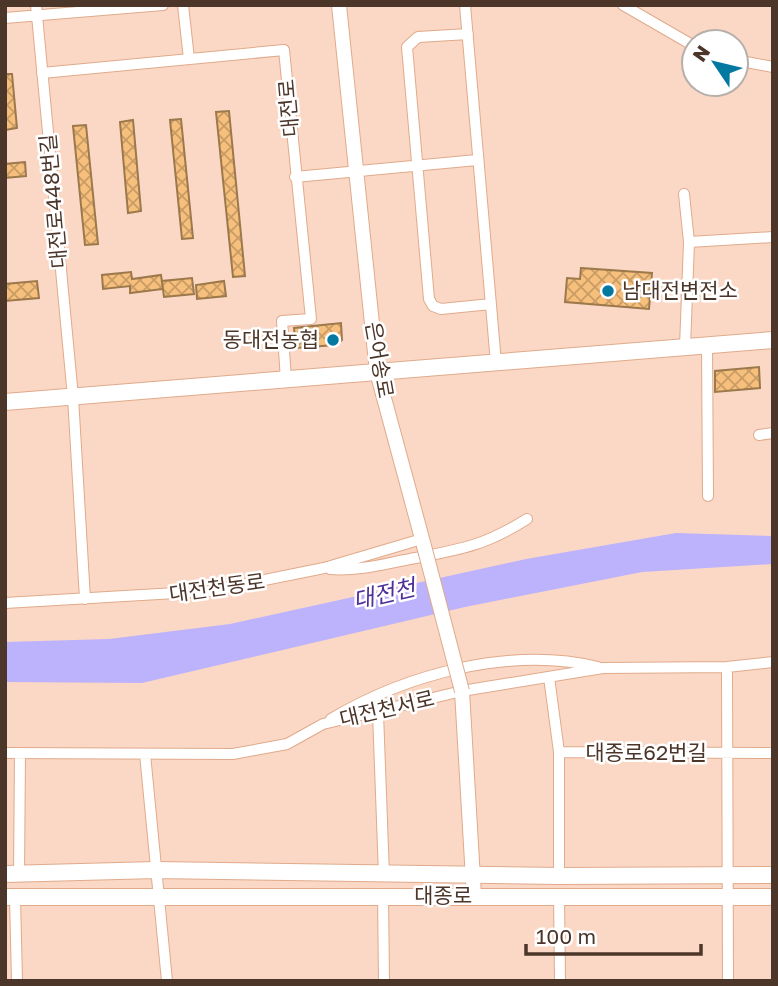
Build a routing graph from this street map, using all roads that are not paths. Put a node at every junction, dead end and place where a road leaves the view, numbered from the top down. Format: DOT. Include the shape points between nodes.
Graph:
graph roads {
  1 [pos="163,5"];
  2 [pos="183,5"];
  3 [pos="339,5"];
  4 [pos="465,5"];
  5 [pos="623,5"];
  6 [pos="37,10"];
  7 [pos="5,18"];
  8 [pos="468,34"];
  9 [pos="680,38"];
  10 [pos="189,59"];
  11 [pos="750,63"];
  12 [pos="773,67"];
  13 [pos="42,73"];
  14 [pos="477,160"];
  15 [pos="416,166"];
  16 [pos="356,172"];
  17 [pos="295,177"];
  18 [pos="684,194"];
  19 [pos="773,237"];
  20 [pos="689,242"];
  21 [pos="491,304"];
  22 [pos="773,341"];
  23 [pos="707,345"];
  24 [pos="685,347"];
  25 [pos="496,363"];
  26 [pos="377,372"];
  27 [pos="286,380"];
  28 [pos="73,397"];
  29 [pos="5,402"];
  30 [pos="773,433"];
  31 [pos="759,435"];
  32 [pos="708,496"];
  33 [pos="527,519"];
  34 [pos="423,542"];
  35 [pos="324,568"];
  36 [pos="85,599"];
  37 [pos="5,603"];
  38 [pos="773,662"];
  39 [pos="727,667"];
  40 [pos="603,668"];
  41 [pos="549,677"];
  42 [pos="463,691"];
  43 [pos="378,713"];
  44 [pos="323,724"];
  45 [pos="559,752"];
  46 [pos="5,753"];
  47 [pos="20,753"];
  48 [pos="725,753"];
  49 [pos="145,754"];
  50 [pos="773,754"];
  51 [pos="156,870"];
  52 [pos="12,874"];
  53 [pos="727,874"];
  54 [pos="384,875"];
  55 [pos="473,875"];
  56 [pos="773,875"];
  57 [pos="559,876"];
  58 [pos="383,895"];
  59 [pos="160,896"];
  60 [pos="474,896"];
  61 [pos="559,896"];
  62 [pos="726,896"];
  63 [pos="10,897"];
  64 [pos="773,897"];
  65 [pos="17,981"];
  66 [pos="167,981"];
  67 [pos="384,981"];
  68 [pos="560,981"];
  69 [pos="728,981"];
  1 -- 6 [label="street"];
  2 -- 10 [label="street"];
  3 -- 16 [label="main road, 은어송로"];
  4 -- 8 [label="street"];
  5 -- 9 [label="street"];
  6 -- 7 [label="street"];
  6 -- 13 [label="street, 대전로448번길"];
  8 -- 14 [label="street"];
  8 -- 15 [label="street" via="418,37 407,47"];
  10 -- 13 [label="street, 대전로"];
  10 -- 17 [label="street, 대전로" via="284,50"];
  11 -- 12 [label="street"];
  13 -- 28 [label="street, 대전로448번길"];
  14 -- 15 [label="street"];
  14 -- 21 [label="street"];
  15 -- 16 [label="street"];
  15 -- 21 [label="street" via="429,299 441,309"];
  16 -- 17 [label="street"];
  16 -- 26 [label="main road, 은어송로"];
  17 -- 27 [label="street, 대전로" via="311,319 282,321"];
  18 -- 20 [label="street"];
  19 -- 20 [label="street"];
  20 -- 24 [label="street"];
  21 -- 25 [label="street"];
  22 -- 23 [label="main road"];
  23 -- 24 [label="main road"];
  23 -- 32 [label="street"];
  24 -- 25 [label="main road"];
  25 -- 26 [label="main road"];
  26 -- 27 [label="main road"];
  26 -- 34 [label="main road, 은어송로"];
  27 -- 28 [label="main road"];
  28 -- 29 [label="main road"];
  28 -- 36 [label="street"];
  30 -- 31 [label="street"];
  33 -- 35 [label="street" via="483,545 449,554 356,570"];
  34 -- 35 [label="street, 대전천동로"];
  34 -- 42 [label="main road, 은어송로, bridge"];
  35 -- 36 [label="street, 대전천동로" via="210,591"];
  36 -- 37 [label="street, 대전천동로"];
  38 -- 39 [label="street, 대전천서로"];
  39 -- 40 [label="street, 대전천서로"];
  39 -- 48 [label="street"];
  40 -- 41 [label="street, 대전천서로"];
  40 -- 44 [label="street" via="531,660 467,667 385,691"];
  41 -- 42 [label="street, 대전천서로"];
  41 -- 45 [label="street"];
  42 -- 43 [label="street, 대전천서로"];
  42 -- 55 [label="main road"];
  43 -- 44 [label="street, 대전천서로"];
  43 -- 54 [label="street, 대종로"];
  44 -- 49 [label="street, 대전천서로" via="287,744 233,754"];
  45 -- 48 [label="street, 대종로62번길"];
  45 -- 57 [label="street, 대종로62번길"];
  46 -- 47 [label="street, 대전천서로"];
  47 -- 49 [label="street, 대전천서로"];
  47 -- 52 [label="street, 대종로"];
  48 -- 50 [label="street, 대종로62번길"];
  48 -- 53 [label="street"];
  49 -- 51 [label="street"];
  51 -- 52 [label="main road, 대종로"];
  51 -- 54 [label="main road, 대종로"];
  51 -- 59 [label="street"];
  53 -- 56 [label="main road, 대종로"];
  53 -- 57 [label="main road, 대종로"];
  53 -- 62 [label="street"];
  54 -- 55 [label="main road, 대종로"];
  55 -- 57 [label="main road, 대종로"];
  55 -- 60 [label="main road"];
  58 -- 59 [label="main road, 대종로"];
  58 -- 60 [label="main road, 대종로"];
  58 -- 67 [label="street"];
  59 -- 63 [label="main road, 대종로"];
  59 -- 66 [label="street"];
  60 -- 61 [label="main road, 대종로"];
  61 -- 62 [label="main road, 대종로"];
  61 -- 68 [label="street"];
  62 -- 64 [label="main road, 대종로"];
  62 -- 69 [label="street"];
  63 -- 65 [label="street"];
}
